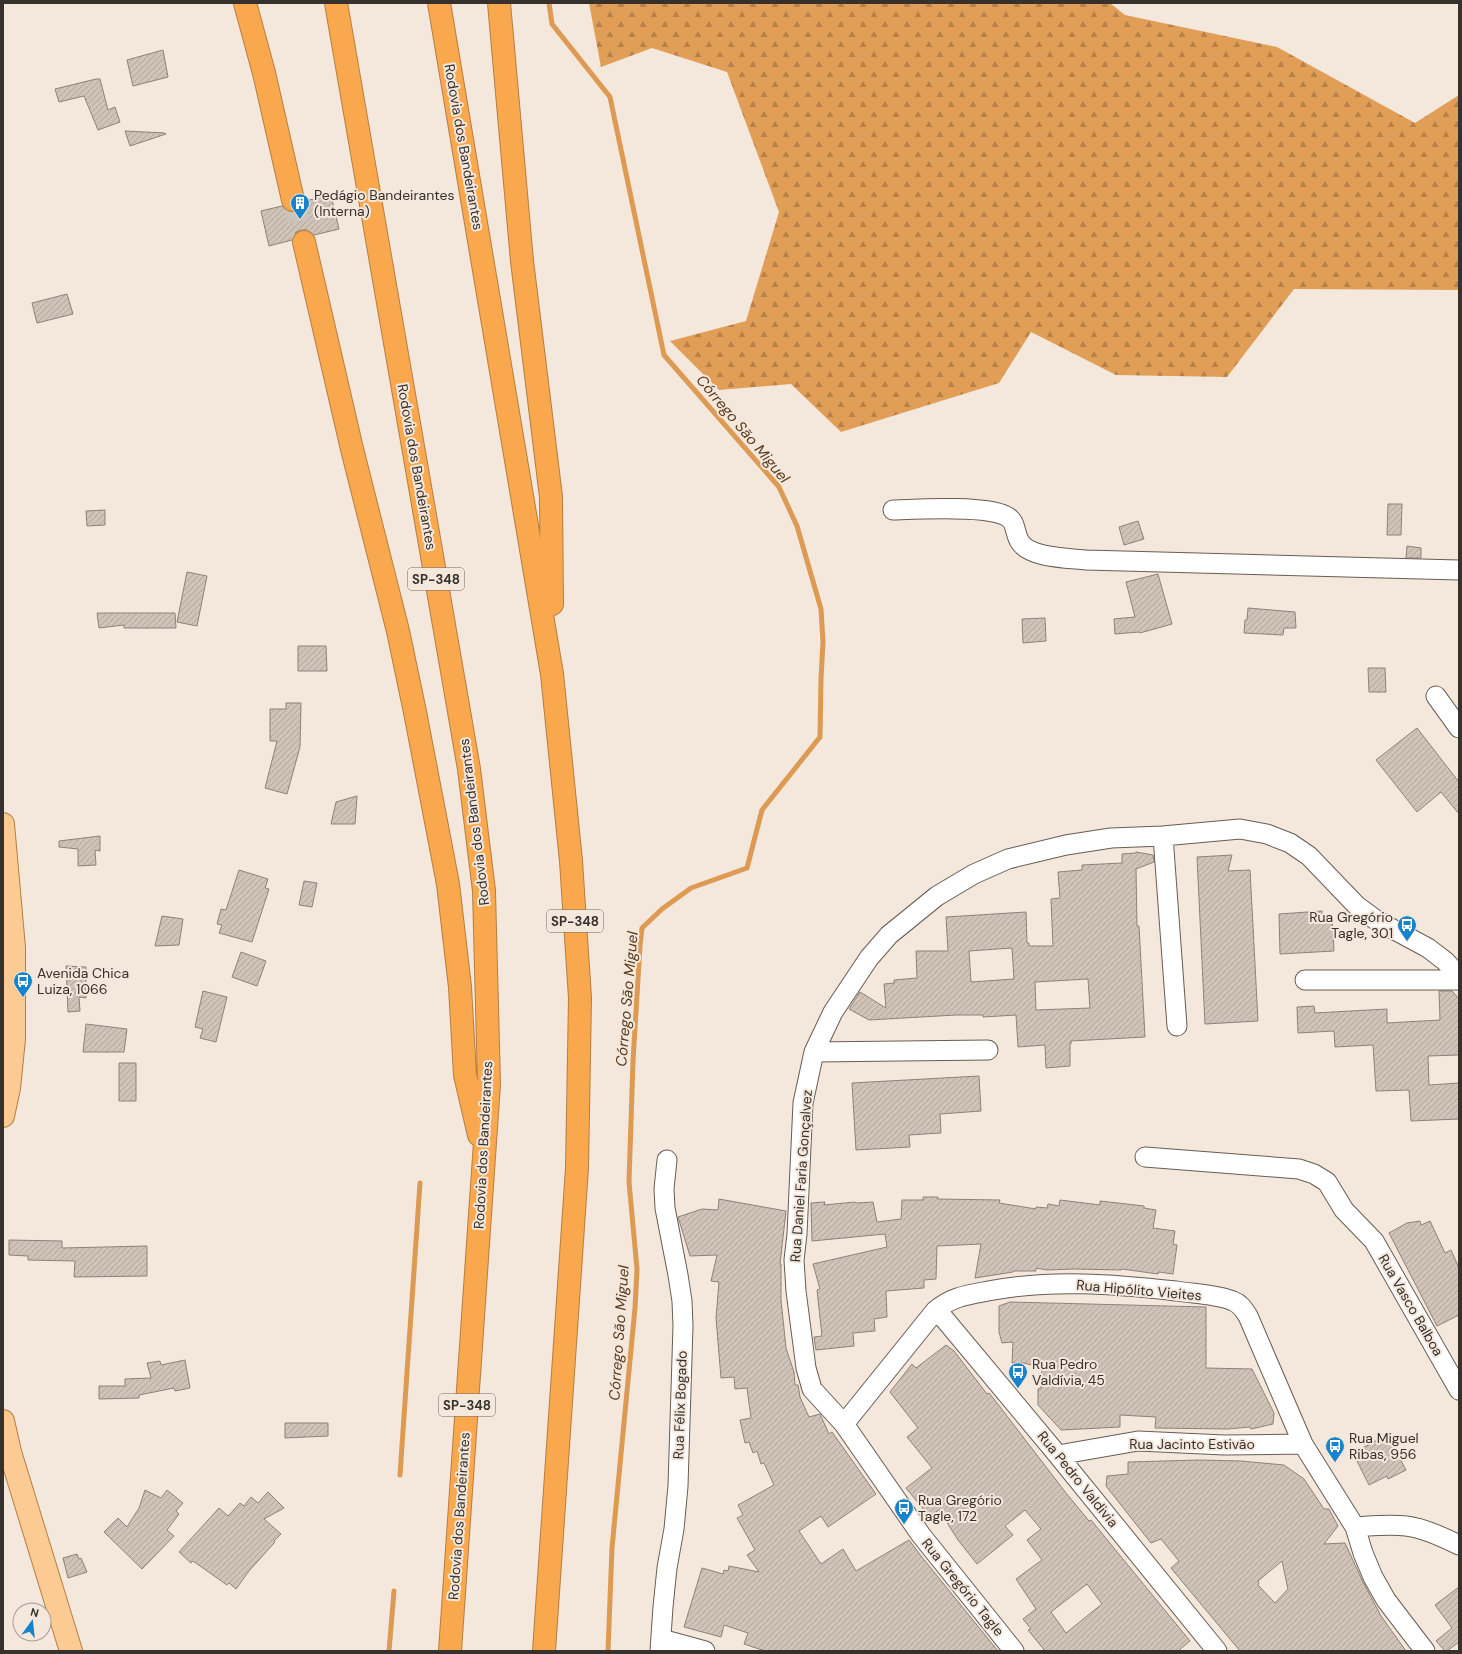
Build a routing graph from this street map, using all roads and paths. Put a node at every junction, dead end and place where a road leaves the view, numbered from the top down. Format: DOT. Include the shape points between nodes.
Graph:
graph roads {
  1 [pos="245,3"];
  2 [pos="336,3"];
  3 [pos="440,3"];
  4 [pos="499,3"];
  5 [pos="293,200"];
  6 [pos="304,242"];
  7 [pos="893,510"];
  8 [pos="1459,570"];
  9 [pos="552,674"];
  10 [pos="1436,696"];
  11 [pos="1459,728"];
  12 [pos="3,824"];
  13 [pos="1164,836"];
  14 [pos="1459,976"];
  15 [pos="1305,980"];
  16 [pos="1459,980"];
  17 [pos="1178,1026"];
  18 [pos="9,1039"];
  19 [pos="988,1050"];
  20 [pos="814,1052"];
  21 [pos="3,1116"];
  22 [pos="1145,1157"];
  23 [pos="484,1160"];
  24 [pos="667,1160"];
  25 [pos="935,1311"];
  26 [pos="1459,1390"];
  27 [pos="3,1421"];
  28 [pos="844,1424"];
  29 [pos="1303,1444"];
  30 [pos="1058,1455"];
  31 [pos="1356,1527"];
  32 [pos="1459,1545"];
  33 [pos="661,1645"];
  34 [pos="71,1651"];
  35 [pos="450,1651"];
  36 [pos="544,1651"];
  37 [pos="705,1651"];
  38 [pos="1014,1651"];
  39 [pos="1217,1651"];
  40 [pos="1425,1651"];
  1 -- 5 [label="highway"];
  2 -- 23 [label="highway, Rodovia dos Bandeirantes / SP-348" via="470,777 484,891 489,1084"];
  3 -- 9 [label="highway, Rodovia dos Bandeirantes / SP-348"];
  4 -- 9 [label="highway" via="522,261 551,497"];
  6 -- 23 [label="highway" via="398,631 415,712 448,884 460,987 465,1075"];
  7 -- 8 [label="street" via="990,511 1007,516 1016,526 1019,541 1028,551 1086,560"];
  9 -- 36 [label="highway, Rodovia dos Bandeirantes / SP-348" via="571,862 580,998 577,1168"];
  10 -- 11 [label="street"];
  12 -- 18 [label="main road" via="14,948"];
  13 -- 14 [label="street, Rua Daniel Faria Gonçalvez" via="1240,829 1266,834 1290,843 1309,856 1357,906 1376,920 1428,948"];
  13 -- 17 [label="street"];
  13 -- 20 [label="street, Rua Daniel Faria Gonçalvez" via="1111,838 1066,845 1008,859 974,874 937,896 889,935 869,958 833,1012"];
  15 -- 16 [label="street"];
  18 -- 21 [label="main road" via="9,1088"];
  19 -- 20 [label="street"];
  20 -- 28 [label="street, Rua Daniel Faria Gonçalvez" via="803,1111 798,1227 794,1260 796,1291 806,1368 812,1389"];
  22 -- 26 [label="street, Rua Vasco Balboa" via="1278,1166 1299,1169 1327,1182 1344,1210 1374,1242"];
  23 -- 35 [label="highway, Rodovia dos Bandeirantes / SP-348"];
  24 -- 33 [label="street, Rua Félix Bogado" via="665,1208 682,1301 683,1326 678,1486"];
  25 -- 28 [label="street, Rua Hipólito Vieites"];
  25 -- 29 [label="street, Rua Hipólito Vieites" via="944,1303 962,1296 1003,1288 1047,1284 1097,1284 1211,1296 1233,1301 1241,1306 1248,1316"];
  25 -- 30 [label="street, Rua Pedro Valdivia" via="942,1316"];
  27 -- 34 [label="main road" via="10,1452"];
  28 -- 38 [label="street, Rua Gregório Tagle" via="921,1535"];
  29 -- 30 [label="street, Rua Jacinto Estivão" via="1224,1445 1138,1441"];
  29 -- 31 [label="street, Rua Hipólito Vieites"];
  30 -- 39 [label="street, Rua Pedro Valdivia"];
  31 -- 32 [label="street" via="1407,1526"];
  31 -- 40 [label="street, Rua Hipólito Vieites" via="1363,1553 1386,1600"];
  33 -- 37 [label="street"];
}
